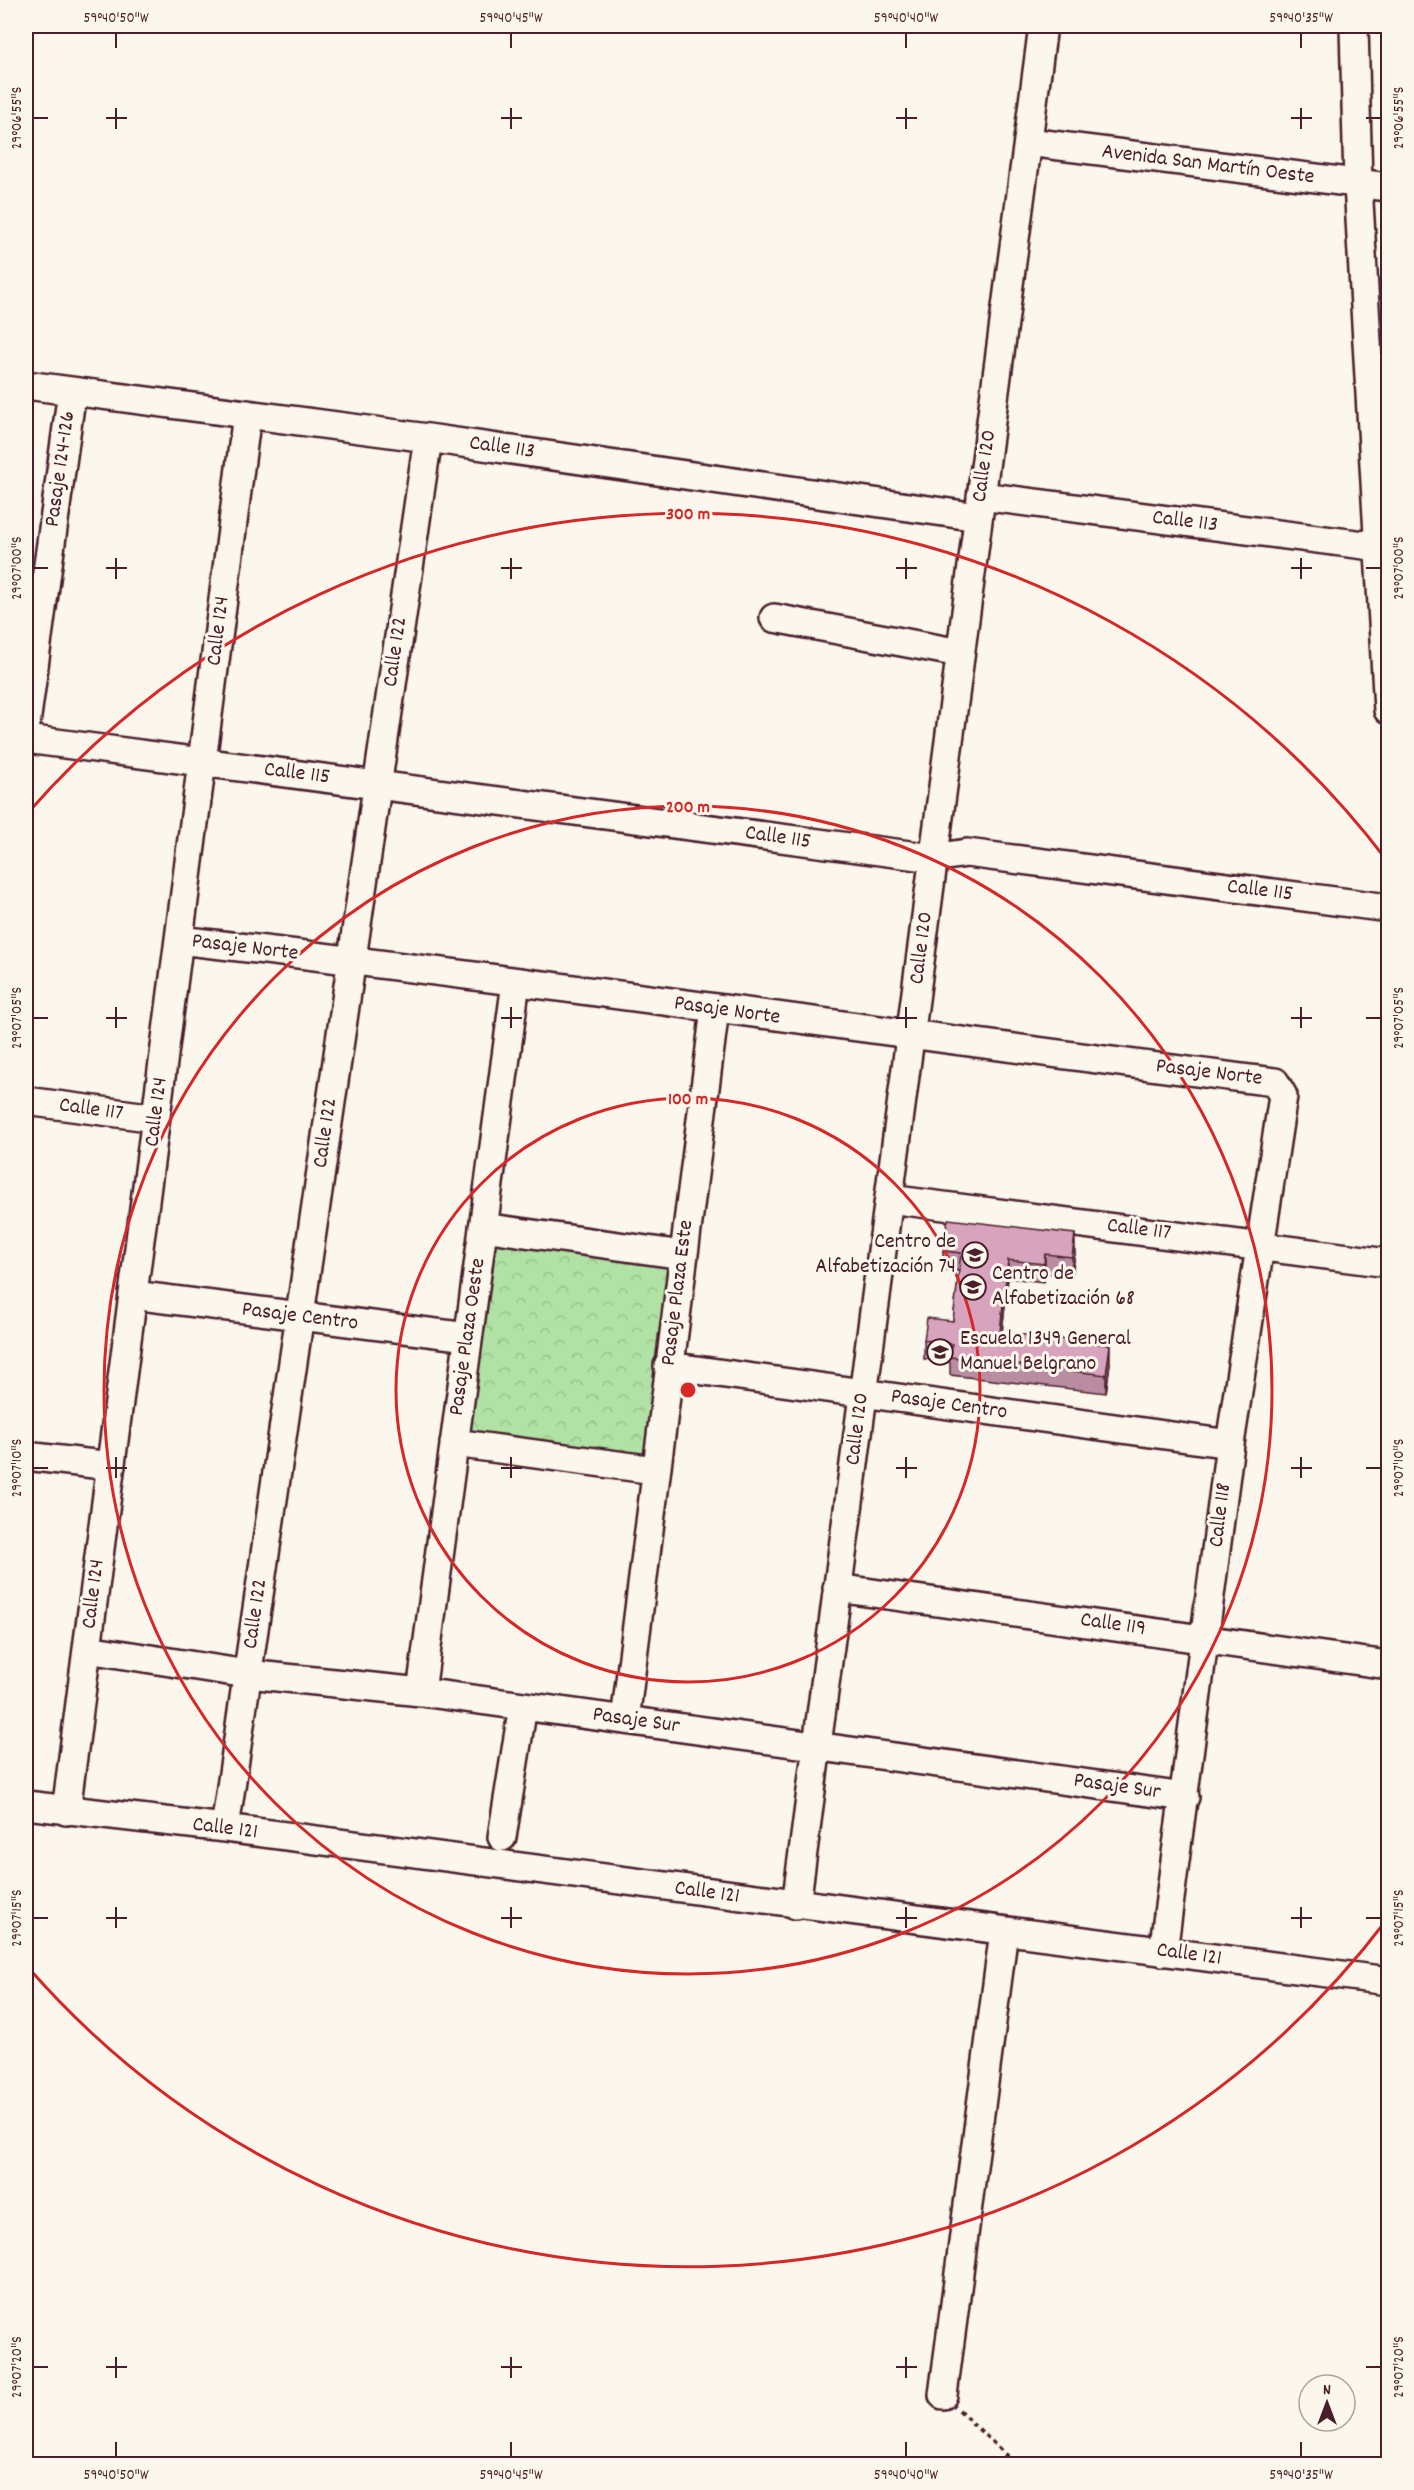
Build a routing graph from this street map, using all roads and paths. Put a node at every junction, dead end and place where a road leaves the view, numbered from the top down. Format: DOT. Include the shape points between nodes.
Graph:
graph roads {
  1 [pos="1043,26"];
  2 [pos="1354,26"];
  3 [pos="1028,142"];
  4 [pos="1358,184"];
  5 [pos="1389,187"];
  6 [pos="26,385"];
  7 [pos="72,391"];
  8 [pos="247,414"];
  9 [pos="428,438"];
  10 [pos="980,507"];
  11 [pos="1384,547"];
  12 [pos="774,618"];
  13 [pos="960,653"];
  14 [pos="1389,710"];
  15 [pos="26,724"];
  16 [pos="26,738"];
  17 [pos="202,762"];
  18 [pos="377,784"];
  19 [pos="933,858"];
  20 [pos="1389,908"];
  21 [pos="179,940"];
  22 [pos="351,960"];
  23 [pos="516,982"];
  24 [pos="715,1009"];
  25 [pos="910,1036"];
  26 [pos="1275,1082"];
  27 [pos="26,1101"];
  28 [pos="156,1118"];
  29 [pos="889,1199"];
  30 [pos="483,1227"];
  31 [pos="1259,1245"];
  32 [pos="683,1256"];
  33 [pos="1389,1263"];
  34 [pos="133,1295"];
  35 [pos="299,1317"];
  36 [pos="468,1337"];
  37 [pos="668,1366"];
  38 [pos="863,1393"];
  39 [pos="454,1443"];
  40 [pos="1230,1444"];
  41 [pos="26,1456"];
  42 [pos="111,1466"];
  43 [pos="656,1470"];
  44 [pos="837,1588"];
  45 [pos="1206,1638"];
  46 [pos="87,1649"];
  47 [pos="1389,1665"];
  48 [pos="247,1674"];
  49 [pos="421,1692"];
  50 [pos="523,1706"];
  51 [pos="625,1720"];
  52 [pos="817,1745"];
  53 [pos="1185,1797"];
  54 [pos="26,1805"];
  55 [pos="66,1811"];
  56 [pos="225,1828"];
  57 [pos="502,1837"];
  58 [pos="796,1905"];
  59 [pos="1004,1931"];
  60 [pos="1163,1952"];
  61 [pos="1389,1982"];
  62 [pos="943,2395"];
  63 [pos="1015,2464"];
  1 -- 3 [label="street, Calle 120"];
  2 -- 4 [label="street"];
  3 -- 4 [label="street, Avenida San Martín Oeste"];
  3 -- 10 [label="street, Calle 120"];
  4 -- 5 [label="street, Avenida San Martín Oeste"];
  4 -- 11 [label="street"];
  6 -- 7 [label="street, Calle 113"];
  7 -- 8 [label="street, Calle 113"];
  7 -- 15 [label="street, Pasaje 124-126"];
  8 -- 9 [label="street, Calle 113"];
  8 -- 17 [label="street, Calle 124"];
  9 -- 10 [label="street, Calle 113"];
  9 -- 18 [label="street, Calle 122"];
  10 -- 11 [label="street, Calle 113"];
  10 -- 13 [label="street, Calle 120"];
  11 -- 14 [label="street"];
  12 -- 13 [label="street"];
  13 -- 19 [label="street, Calle 120"];
  16 -- 17 [label="street, Calle 115"];
  17 -- 18 [label="street, Calle 115"];
  17 -- 21 [label="street, Calle 124"];
  18 -- 19 [label="street, Calle 115"];
  18 -- 22 [label="street, Calle 122"];
  19 -- 20 [label="street, Calle 115" via="967,853"];
  19 -- 25 [label="street, Calle 120"];
  21 -- 22 [label="street, Pasaje Norte"];
  21 -- 28 [label="street, Calle 124"];
  22 -- 23 [label="street, Pasaje Norte"];
  22 -- 35 [label="street, Calle 122"];
  23 -- 24 [label="street, Pasaje Norte"];
  23 -- 30 [label="street, Pasaje Plaza Oeste"];
  24 -- 25 [label="street, Pasaje Norte"];
  24 -- 32 [label="street, Pasaje Plaza Este"];
  25 -- 26 [label="street, Pasaje Norte"];
  25 -- 29 [label="street, Calle 120"];
  26 -- 31 [label="street, Calle 118" via="1282,1096"];
  27 -- 28 [label="street, Calle 117"];
  28 -- 34 [label="street, Calle 124"];
  29 -- 31 [label="street, Calle 117"];
  29 -- 38 [label="street, Calle 120"];
  30 -- 32 [label="street"];
  30 -- 36 [label="street, Pasaje Plaza Oeste"];
  31 -- 33 [label="street, Calle 117"];
  31 -- 40 [label="street, Calle 118"];
  32 -- 37 [label="street, Pasaje Plaza Este"];
  34 -- 35 [label="street, Pasaje Centro"];
  34 -- 42 [label="street, Calle 124"];
  35 -- 36 [label="street, Pasaje Centro"];
  35 -- 48 [label="street, Calle 122"];
  36 -- 39 [label="street, Pasaje Plaza Oeste"];
  37 -- 38 [label="street, Pasaje Centro"];
  37 -- 43 [label="street, Pasaje Plaza Este"];
  38 -- 40 [label="street, Pasaje Centro"];
  38 -- 44 [label="street, Calle 120"];
  39 -- 43 [label="street"];
  39 -- 49 [label="street, Pasaje Plaza Oeste"];
  40 -- 45 [label="street, Calle 118"];
  41 -- 42 [label="street"];
  42 -- 46 [label="street, Calle 124"];
  43 -- 51 [label="street, Pasaje Plaza Este"];
  44 -- 45 [label="street, Calle 119"];
  44 -- 52 [label="street, Calle 120"];
  45 -- 47 [label="street, Calle 119"];
  45 -- 53 [label="street, Calle 118"];
  46 -- 48 [label="street, Pasaje Sur"];
  46 -- 55 [label="street, Calle 124"];
  48 -- 49 [label="street, Pasaje Sur"];
  48 -- 56 [label="street, Calle 122"];
  49 -- 50 [label="street, Pasaje Sur"];
  50 -- 51 [label="street, Pasaje Sur"];
  50 -- 57 [label="street"];
  51 -- 52 [label="street, Pasaje Sur"];
  52 -- 53 [label="street, Pasaje Sur"];
  52 -- 58 [label="street, Calle 120"];
  53 -- 60 [label="street, Calle 118"];
  54 -- 55 [label="street, Calle 121"];
  55 -- 56 [label="street, Calle 121"];
  56 -- 58 [label="street, Calle 121"];
  58 -- 59 [label="street, Calle 121"];
  59 -- 60 [label="street, Calle 121"];
  59 -- 62 [label="street"];
  60 -- 61 [label="street, Calle 121"];
  62 -- 63 [label="path"];
}
